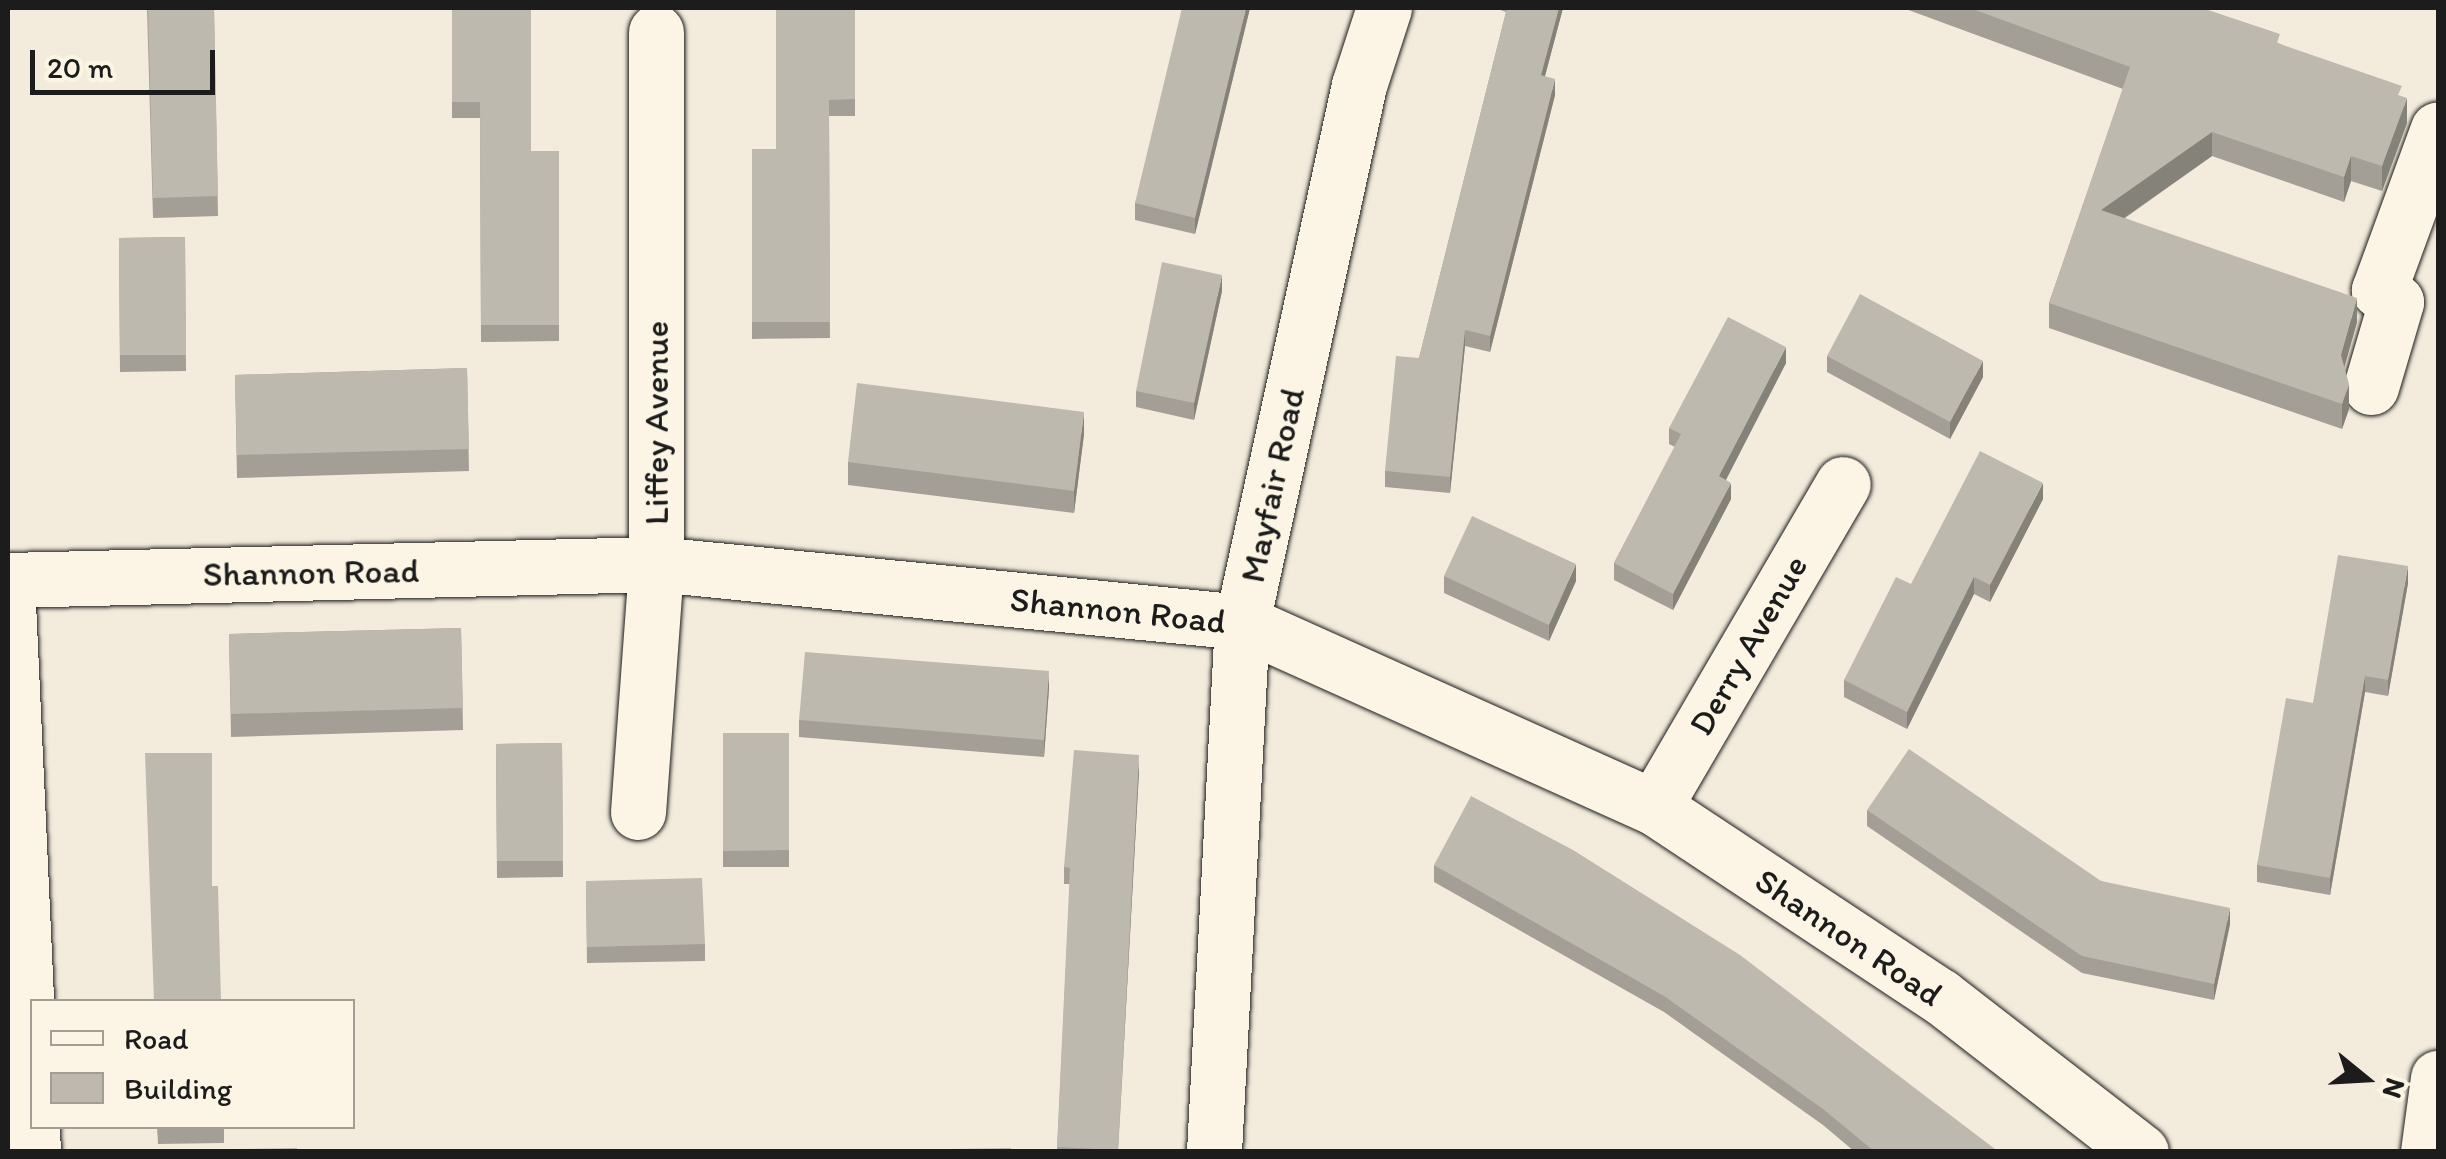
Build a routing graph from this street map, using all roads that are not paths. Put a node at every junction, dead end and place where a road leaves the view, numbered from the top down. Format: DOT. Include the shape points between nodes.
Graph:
graph roads {
  1 [pos="1384,8"];
  2 [pos="656,32"];
  3 [pos="2438,129"];
  4 [pos="2371,387"];
  5 [pos="1843,484"];
  6 [pos="656,564"];
  7 [pos="8,580"];
  8 [pos="8,603"];
  9 [pos="1242,622"];
  10 [pos="9,744"];
  11 [pos="1654,807"];
  12 [pos="638,812"];
  13 [pos="2438,1078"];
  14 [pos="30,1101"];
  15 [pos="1214,1152"];
  16 [pos="2141,1152"];
  17 [pos="2428,1152"];
  1 -- 9 [label="street, Mayfair Road" via="1359,86"];
  2 -- 6 [label="street, Liffey Avenue"];
  3 -- 4 [label="street" via="2379,290 2396,302"];
  5 -- 11 [label="street, Derry Avenue"];
  6 -- 7 [label="street, Shannon Road"];
  6 -- 9 [label="street, Shannon Road"];
  6 -- 12 [label="street, Liffey Avenue"];
  8 -- 10 [label="street"];
  9 -- 11 [label="street, Shannon Road"];
  9 -- 15 [label="street, Mayfair Road"];
  10 -- 14 [label="street"];
  11 -- 16 [label="street, Shannon Road" via="1940,996"];
  13 -- 17 [label="street"];
}
